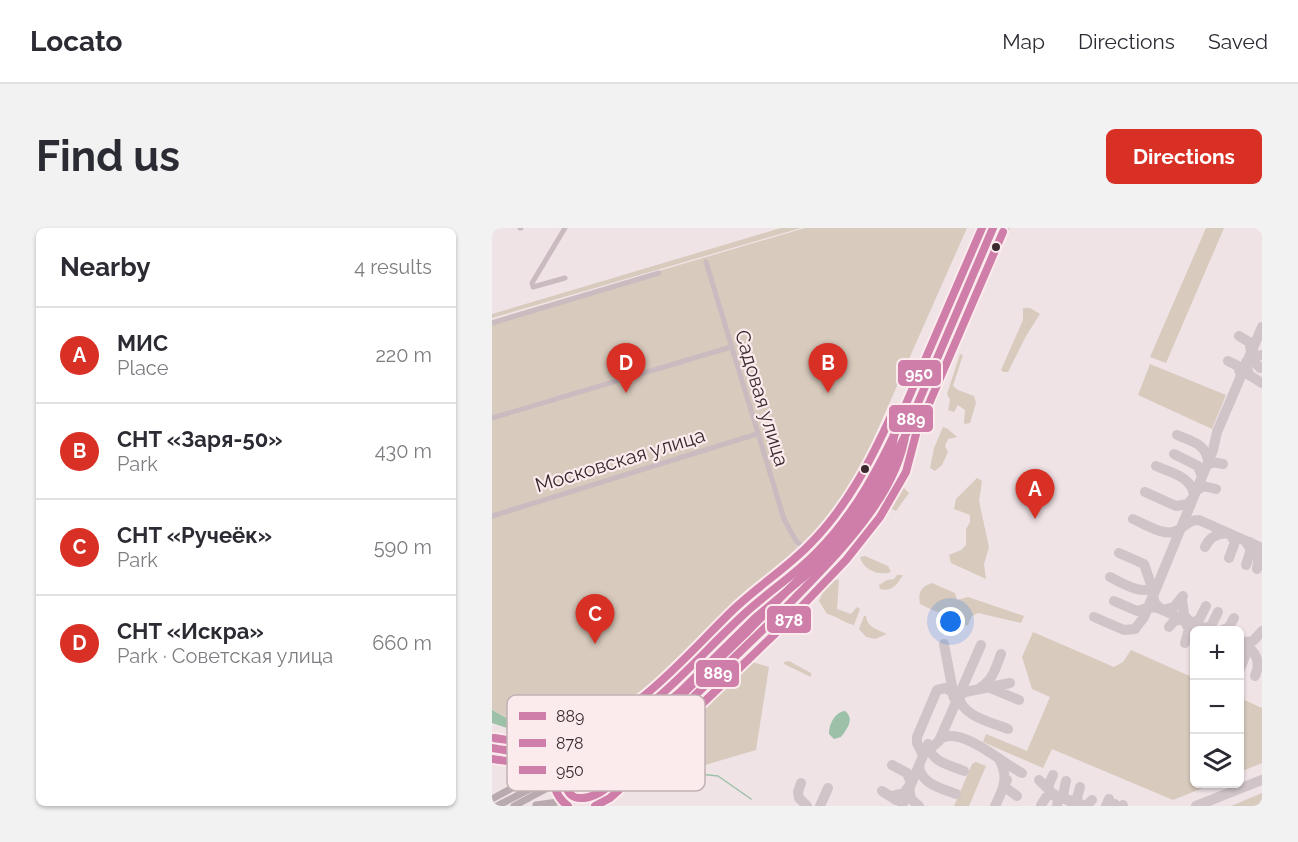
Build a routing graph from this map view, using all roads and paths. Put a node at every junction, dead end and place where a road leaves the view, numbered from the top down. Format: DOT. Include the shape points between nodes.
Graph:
graph roads {
  1 [pos="565,228"];
  2 [pos="983,228"];
  3 [pos="993,228"];
  4 [pos="706,262"];
  5 [pos="659,273"];
  6 [pos="565,278"];
  7 [pos="492,323"];
  8 [pos="731,347"];
  9 [pos="492,418"];
  10 [pos="906,431"];
  11 [pos="758,434"];
  12 [pos="492,516"];
  13 [pos="813,555"];
  14 [pos="799,569"];
  15 [pos="732,643"];
  16 [pos="661,695"];
  17 [pos="675,695"];
  18 [pos="685,695"];
  19 [pos="698,695"];
  20 [pos="492,748"];
  21 [pos="507,751"];
  22 [pos="507,791"];
  23 [pos="525,791"];
  24 [pos="542,791"];
  25 [pos="562,791"];
  26 [pos="568,791"];
  27 [pos="602,791"];
  28 [pos="604,791"];
  29 [pos="584,798"];
  30 [pos="492,799"];
  31 [pos="535,805"];
  32 [pos="497,806"];
  33 [pos="514,806"];
  34 [pos="597,806"];
  1 -- 6 [label="street" via="532,283 533,287"];
  2 -- 13 [label="main road" via="875,472 853,507"];
  3 -- 10 [label="main road"];
  4 -- 8 [label="street, Садовая улица"];
  5 -- 7 [label="street"];
  8 -- 9 [label="street"];
  8 -- 11 [label="street, Садовая улица"];
  10 -- 15 [label="main road" via="877,489 853,523 824,556"];
  10 -- 19 [label="main road" via="888,485 849,542"];
  11 -- 12 [label="street, Московская улица"];
  11 -- 13 [label="street, Садовая улица" via="784,519 796,540"];
  13 -- 14 [label="main road"];
  14 -- 15 [label="main road"];
  14 -- 16 [label="main road" via="742,616"];
  15 -- 17 [label="main road, bridge"];
  15 -- 18 [label="main road, bridge"];
  20 -- 21 [label="street"];
  22 -- 30 [label="main road"];
  23 -- 32 [label="main road, bridge"];
  24 -- 33 [label="main road, bridge"];
  25 -- 31 [label="main road"];
  26 -- 29 [label="main road"];
  27 -- 29 [label="main road"];
  28 -- 34 [label="street"];
  29 -- 31 [label="main road"];
  29 -- 34 [label="street"];
}
